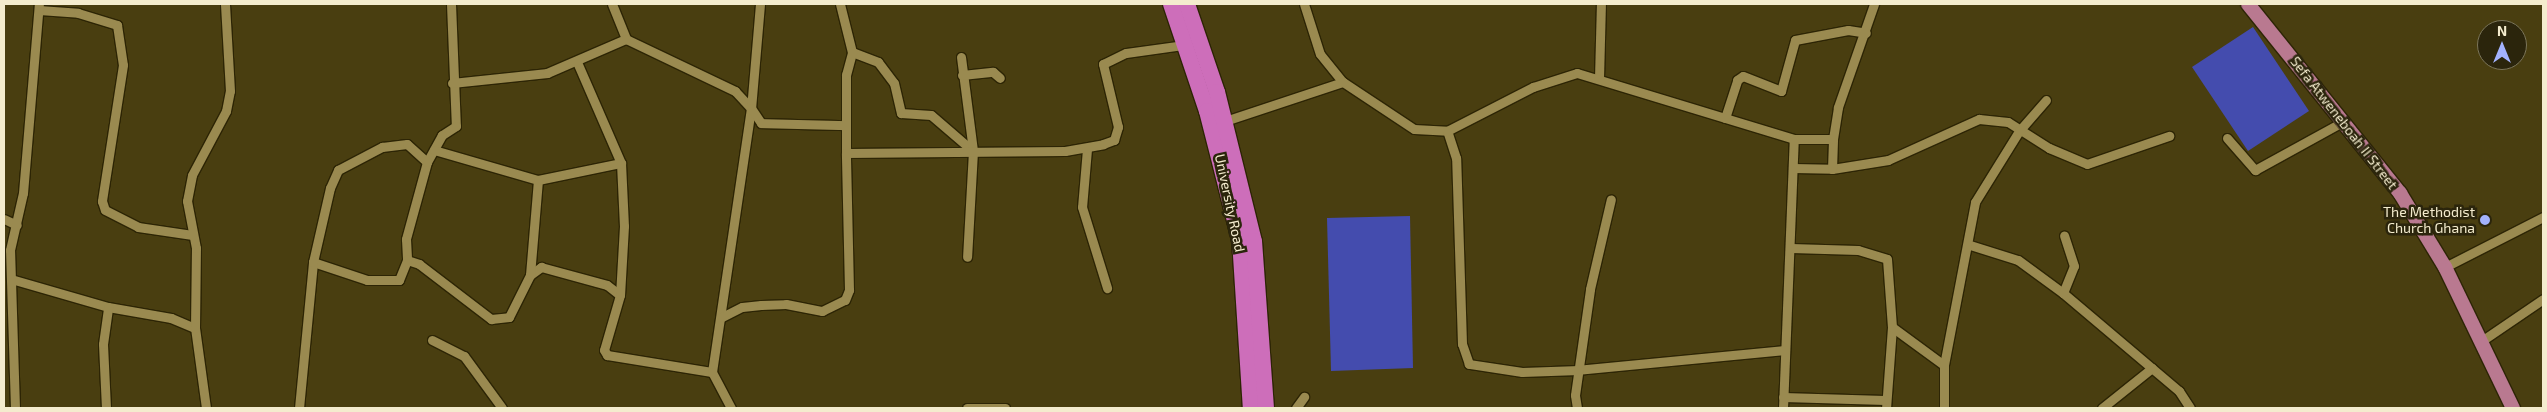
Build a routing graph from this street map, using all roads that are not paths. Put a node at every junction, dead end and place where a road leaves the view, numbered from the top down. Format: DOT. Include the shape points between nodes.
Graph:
graph roads {
  1 [pos="225,4"];
  2 [pos="452,4"];
  3 [pos="612,4"];
  4 [pos="760,4"];
  5 [pos="840,4"];
  6 [pos="1171,4"];
  7 [pos="1187,4"];
  8 [pos="1304,4"];
  9 [pos="1601,4"];
  10 [pos="1874,4"];
  11 [pos="2248,4"];
  12 [pos="39,7"];
  13 [pos="1866,33"];
  14 [pos="626,38"];
  15 [pos="1184,45"];
  16 [pos="852,52"];
  17 [pos="961,57"];
  18 [pos="577,62"];
  19 [pos="962,75"];
  20 [pos="1000,78"];
  21 [pos="1599,78"];
  22 [pos="1343,82"];
  23 [pos="452,83"];
  24 [pos="2046,100"];
  25 [pos="750,108"];
  26 [pos="1725,118"];
  27 [pos="1225,120"];
  28 [pos="2344,121"];
  29 [pos="844,125"];
  30 [pos="1447,131"];
  31 [pos="2019,131"];
  32 [pos="2169,136"];
  33 [pos="2227,138"];
  34 [pos="1794,139"];
  35 [pos="1833,140"];
  36 [pos="1086,149"];
  37 [pos="434,150"];
  38 [pos="973,150"];
  39 [pos="846,153"];
  40 [pos="427,162"];
  41 [pos="621,163"];
  42 [pos="1794,168"];
  43 [pos="1832,169"];
  44 [pos="538,180"];
  45 [pos="1611,199"];
  46 [pos="2543,218"];
  47 [pos="4,219"];
  48 [pos="17,225"];
  49 [pos="192,235"];
  50 [pos="2064,236"];
  51 [pos="1970,245"];
  52 [pos="1791,248"];
  53 [pos="967,257"];
  54 [pos="407,260"];
  55 [pos="313,262"];
  56 [pos="2445,268"];
  57 [pos="530,275"];
  58 [pos="11,278"];
  59 [pos="1106,288"];
  60 [pos="2063,293"];
  61 [pos="620,295"];
  62 [pos="2543,299"];
  63 [pos="108,307"];
  64 [pos="722,317"];
  65 [pos="1892,327"];
  66 [pos="195,328"];
  67 [pos="432,340"];
  68 [pos="2480,342"];
  69 [pos="1785,350"];
  70 [pos="1944,364"];
  71 [pos="2152,368"];
  72 [pos="1579,370"];
  73 [pos="712,372"];
  74 [pos="1304,398"];
  75 [pos="1783,398"];
  76 [pos="1886,404"];
  77 [pos="726,407"];
  78 [pos="15,408"];
  79 [pos="106,408"];
  80 [pos="206,408"];
  81 [pos="299,408"];
  82 [pos="502,408"];
  83 [pos="966,408"];
  84 [pos="1005,408"];
  85 [pos="1252,408"];
  86 [pos="1266,408"];
  87 [pos="1296,408"];
  88 [pos="1577,408"];
  89 [pos="1783,408"];
  90 [pos="1944,408"];
  91 [pos="2102,408"];
  92 [pos="2190,408"];
  93 [pos="2512,408"];
  1 -- 49 [label="street" via="230,91 226,111 192,176 187,201"];
  2 -- 23 [label="street"];
  3 -- 14 [label="street"];
  4 -- 25 [label="street"];
  5 -- 16 [label="street"];
  6 -- 15 [label="highway, University Road"];
  7 -- 27 [label="highway, University Road"];
  8 -- 22 [label="street" via="1320,54"];
  9 -- 21 [label="street"];
  10 -- 13 [label="street"];
  11 -- 28 [label="main road, Sefa Atweneboah II Street"];
  12 -- 48 [label="street"];
  12 -- 49 [label="street" via="78,13 117,25 123,65 106,176 105,210 138,227"];
  13 -- 26 [label="street" via="1848,30 1795,40 1781,91 1743,76 1737,80"];
  13 -- 35 [label="street" via="1838,107"];
  14 -- 18 [label="street"];
  14 -- 25 [label="street" via="735,91"];
  15 -- 36 [label="street" via="1126,53 1104,64 1118,127 1114,140"];
  15 -- 85 [label="highway, University Road" via="1209,118 1240,240"];
  16 -- 29 [label="street" via="846,75"];
  16 -- 38 [label="street" via="878,62 894,84 901,113 931,115"];
  17 -- 19 [label="street"];
  18 -- 23 [label="street" via="521,77"];
  18 -- 41 [label="street"];
  19 -- 20 [label="street" via="993,72"];
  19 -- 38 [label="street"];
  21 -- 26 [label="street"];
  21 -- 30 [label="street" via="1560,76"];
  22 -- 27 [label="street"];
  22 -- 30 [label="street" via="1414,129"];
  23 -- 37 [label="street" via="456,126 442,135"];
  24 -- 31 [label="street"];
  25 -- 29 [label="street" via="762,123"];
  25 -- 64 [label="street"];
  26 -- 34 [label="street"];
  27 -- 86 [label="highway, University Road" via="1254,241"];
  28 -- 33 [label="street" via="2258,170"];
  28 -- 56 [label="main road, Sefa Atweneboah II Street" via="2400,194"];
  29 -- 39 [label="street"];
  30 -- 72 [label="street" via="1456,158 1462,344 1469,364 1522,372"];
  31 -- 32 [label="street" via="2087,164"];
  31 -- 43 [label="street" via="2008,122 1978,119 1888,160"];
  31 -- 51 [label="street" via="1975,202 1968,223"];
  34 -- 35 [label="street"];
  34 -- 42 [label="street"];
  35 -- 43 [label="street"];
  36 -- 38 [label="street"];
  36 -- 59 [label="street" via="1082,207"];
  37 -- 40 [label="street"];
  37 -- 44 [label="street"];
  38 -- 39 [label="street" via="947,155"];
  38 -- 53 [label="street"];
  39 -- 64 [label="street" via="849,290 845,300 822,311 786,304 762,305 742,307"];
  40 -- 54 [label="street" via="406,239"];
  40 -- 55 [label="street" via="407,144 382,147 338,170 330,188"];
  41 -- 44 [label="street"];
  41 -- 61 [label="street" via="624,226"];
  42 -- 43 [label="street"];
  42 -- 52 [label="street"];
  44 -- 57 [label="street"];
  45 -- 72 [label="street" via="1590,289"];
  46 -- 56 [label="street"];
  47 -- 48 [label="street"];
  48 -- 58 [label="street" via="10,250"];
  49 -- 66 [label="street" via="196,248"];
  50 -- 60 [label="street" via="2074,266"];
  51 -- 60 [label="street" via="2018,260"];
  51 -- 70 [label="street"];
  52 -- 65 [label="street" via="1881,254 1891,270"];
  52 -- 69 [label="street"];
  54 -- 55 [label="street" via="398,280 367,280"];
  54 -- 57 [label="street" via="420,264 491,319 509,317"];
  55 -- 81 [label="street"];
  56 -- 68 [label="main road, Sefa Atweneboah II Street"];
  57 -- 61 [label="street" via="541,267 553,268 607,285"];
  58 -- 63 [label="street"];
  58 -- 78 [label="street"];
  60 -- 71 [label="street"];
  61 -- 73 [label="street" via="604,350 607,355"];
  62 -- 68 [label="street"];
  63 -- 66 [label="street" via="172,318"];
  63 -- 79 [label="street" via="103,344"];
  64 -- 73 [label="street"];
  65 -- 70 [label="street"];
  65 -- 76 [label="street"];
  66 -- 80 [label="street"];
  67 -- 82 [label="street" via="464,356"];
  68 -- 93 [label="main road, Sefa Atweneboah II Street"];
  69 -- 72 [label="street"];
  69 -- 75 [label="street"];
  70 -- 90 [label="street"];
  71 -- 91 [label="street"];
  71 -- 92 [label="street" via="2179,392"];
  72 -- 88 [label="street"];
  73 -- 77 [label="street"];
  74 -- 87 [label="street"];
  75 -- 76 [label="street"];
  75 -- 89 [label="street"];
  83 -- 84 [label="street"];
}
